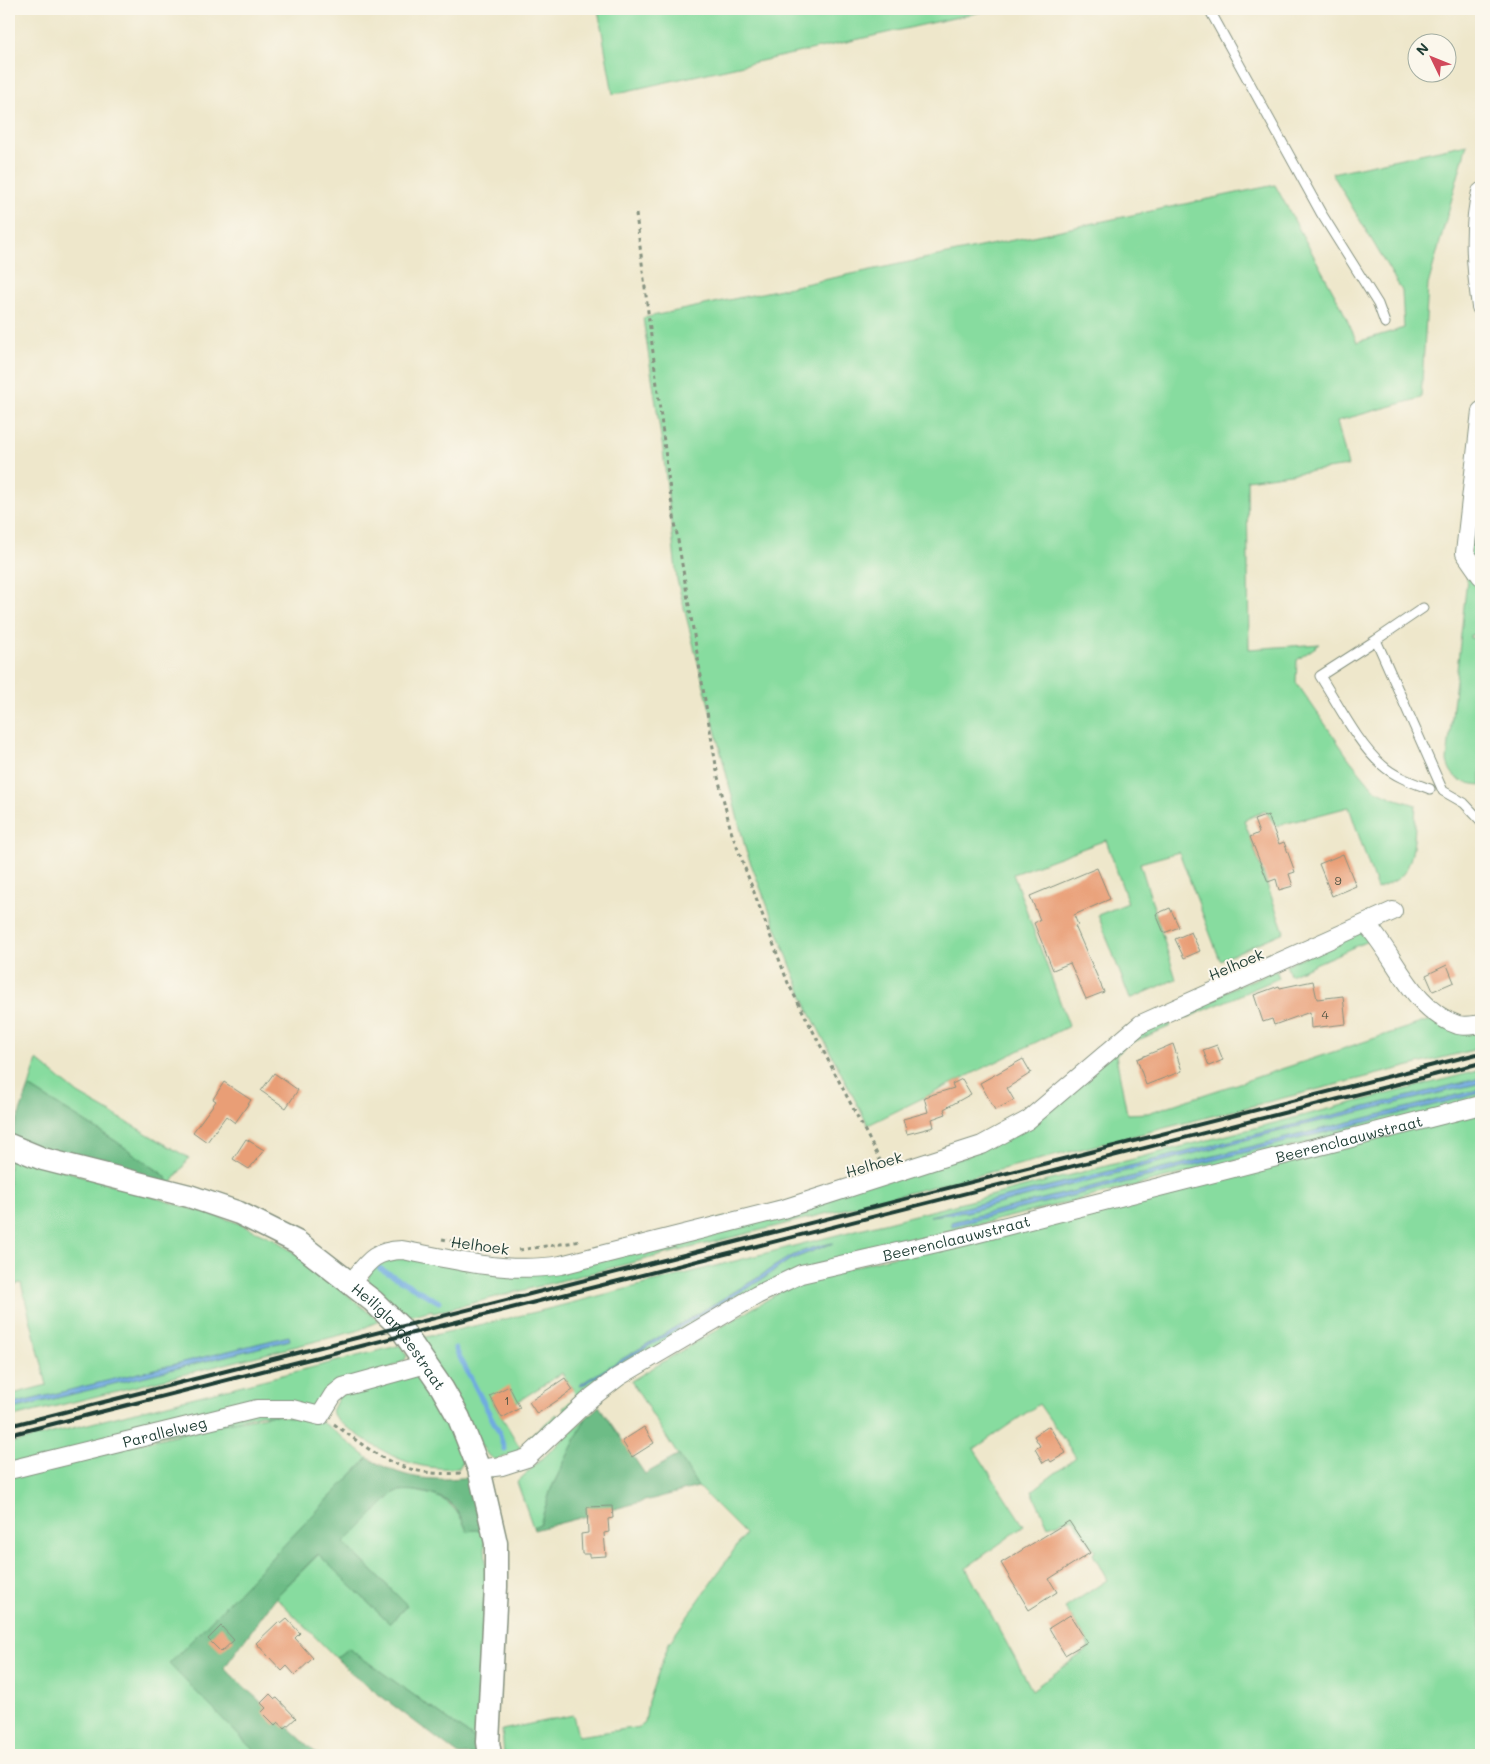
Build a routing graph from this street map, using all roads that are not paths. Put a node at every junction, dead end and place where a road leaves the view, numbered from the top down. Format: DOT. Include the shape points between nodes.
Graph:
graph roads {
  1 [pos="1209,9"];
  2 [pos="1481,192"];
  3 [pos="1481,307"];
  4 [pos="1385,323"];
  5 [pos="1481,410"];
  6 [pos="1475,523"];
  7 [pos="1481,576"];
  8 [pos="1423,608"];
  9 [pos="1376,640"];
  10 [pos="1430,789"];
  11 [pos="1481,821"];
  12 [pos="1393,911"];
  13 [pos="1366,924"];
  14 [pos="1481,1024"];
  15 [pos="1481,1105"];
  16 [pos="9,1145"];
  17 [pos="351,1283"];
  18 [pos="426,1364"];
  19 [pos="479,1469"];
  20 [pos="9,1470"];
  21 [pos="490,1755"];
  1 -- 4 [label="lane" via="1321,213 1378,304"];
  2 -- 3 [label="street" via="1476,266"];
  5 -- 6 [label="street"];
  6 -- 7 [label="street" via="1465,553"];
  8 -- 9 [label="lane"];
  9 -- 10 [label="lane" via="1320,676 1367,750 1381,765 1395,775"];
  9 -- 11 [label="lane" via="1443,791 1464,803"];
  12 -- 13 [label="street, Helhoek"];
  13 -- 14 [label="street" via="1381,940 1410,987 1436,1012 1459,1025"];
  13 -- 17 [label="street, Helhoek" via="1141,1024 1046,1106 1009,1132 982,1145 887,1166 783,1209 545,1268 503,1268 390,1250 371,1258"];
  15 -- 19 [label="street, Beerenclaauwstraat" via="963,1237 801,1274 618,1377 527,1458"];
  16 -- 17 [label="street, Heiliglandsestraat" via="43,1159 189,1196 239,1213 297,1242"];
  17 -- 18 [label="street, Heiliglandsestraat" via="400,1327"];
  18 -- 19 [label="street, Heiliglandsestraat" via="459,1418"];
  18 -- 20 [label="street, Parallelweg" via="343,1387 333,1395 320,1416 292,1409 257,1409"];
  19 -- 21 [label="street, Heiliglandsestraat" via="496,1543"];
}
